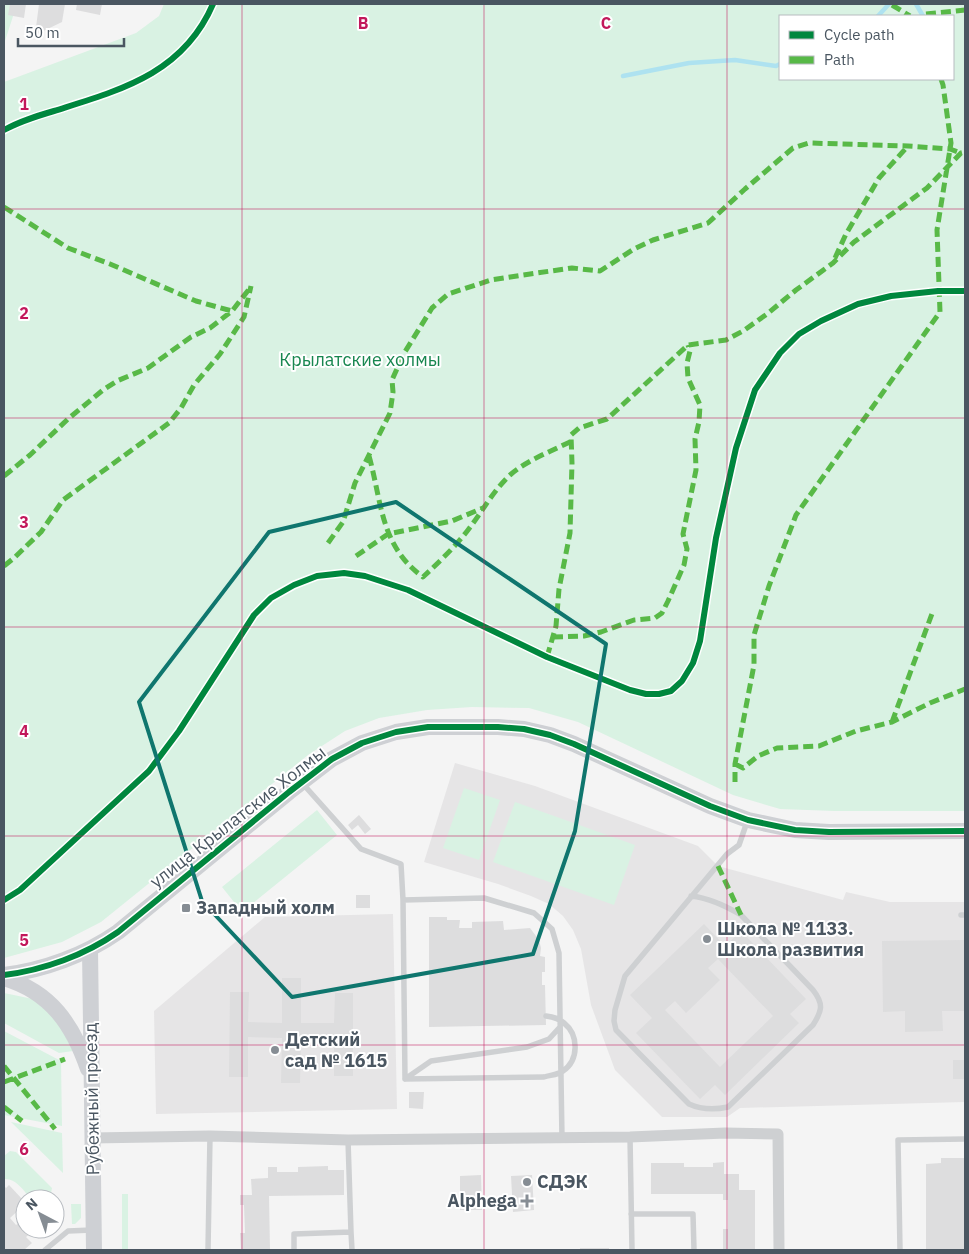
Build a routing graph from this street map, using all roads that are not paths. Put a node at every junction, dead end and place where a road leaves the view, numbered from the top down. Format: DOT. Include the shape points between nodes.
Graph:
graph roads {
  1 [pos="302,782"];
  2 [pos="748,820"];
  3 [pos="965,831"];
  4 [pos="691,896"];
  5 [pos="403,900"];
  6 [pos="90,949"];
  7 [pos="4,977"];
  8 [pos="546,1016"];
  9 [pos="560,1027"];
  10 [pos="405,1079"];
  11 [pos="92,1080"];
  12 [pos="210,1136"];
  13 [pos="630,1137"];
  14 [pos="92,1138"];
  15 [pos="562,1138"];
  16 [pos="965,1139"];
  17 [pos="348,1140"];
  18 [pos="631,1214"];
  19 [pos="94,1230"];
  20 [pos="351,1232"];
  21 [pos="45,1250"];
  22 [pos="94,1250"];
  23 [pos="208,1250"];
  24 [pos="294,1250"];
  25 [pos="352,1250"];
  26 [pos="632,1250"];
  27 [pos="694,1250"];
  28 [pos="778,1250"];
  29 [pos="900,1250"];
  1 -- 2 [label="street, улица Крылатские Холмы" via="332,759 362,743 396,732 428,727 524,729 574,744"];
  1 -- 5 [label="lane" via="361,849 401,864"];
  1 -- 6 [label="street, улица Крылатские Холмы" via="118,932"];
  2 -- 3 [label="street, улица Крылатские Холмы" via="795,830 829,832"];
  2 -- 4 [label="lane" via="738,845"];
  4 -- 4 [label="lane" via="625,976 614,1010 614,1021 616,1030 689,1104 699,1109 728,1107 813,1025 820,1015 821,1005 813,990 741,915 726,906"];
  5 -- 9 [label="lane" via="484,898 534,913 552,929 559,952"];
  5 -- 10 [label="lane"];
  6 -- 7 [label="street, улица Крылатские Холмы" via="43,967"];
  6 -- 11 [label="street, Рубежный проезд"];
  7 -- 11 [label="street" via="49,1002 66,1020 77,1039"];
  8 -- 10 [label="lane" via="564,1022 573,1035 574,1055 562,1072 544,1076"];
  9 -- 10 [label="lane" via="549,1039 527,1047 431,1061"];
  9 -- 15 [label="lane"];
  11 -- 14 [label="street, Рубежный проезд"];
  12 -- 14 [label="street"];
  12 -- 17 [label="street"];
  12 -- 23 [label="lane"];
  13 -- 15 [label="street"];
  13 -- 18 [label="lane"];
  13 -- 28 [label="street" via="778,1134"];
  14 -- 19 [label="street, Рубежный проезд"];
  15 -- 17 [label="street"];
  16 -- 29 [label="lane" via="898,1140"];
  17 -- 20 [label="lane"];
  18 -- 26 [label="lane"];
  18 -- 27 [label="lane" via="693,1214"];
  19 -- 21 [label="lane" via="68,1231"];
  19 -- 22 [label="street, Рубежный проезд"];
  20 -- 24 [label="lane" via="294,1234"];
  20 -- 25 [label="lane"];
}
